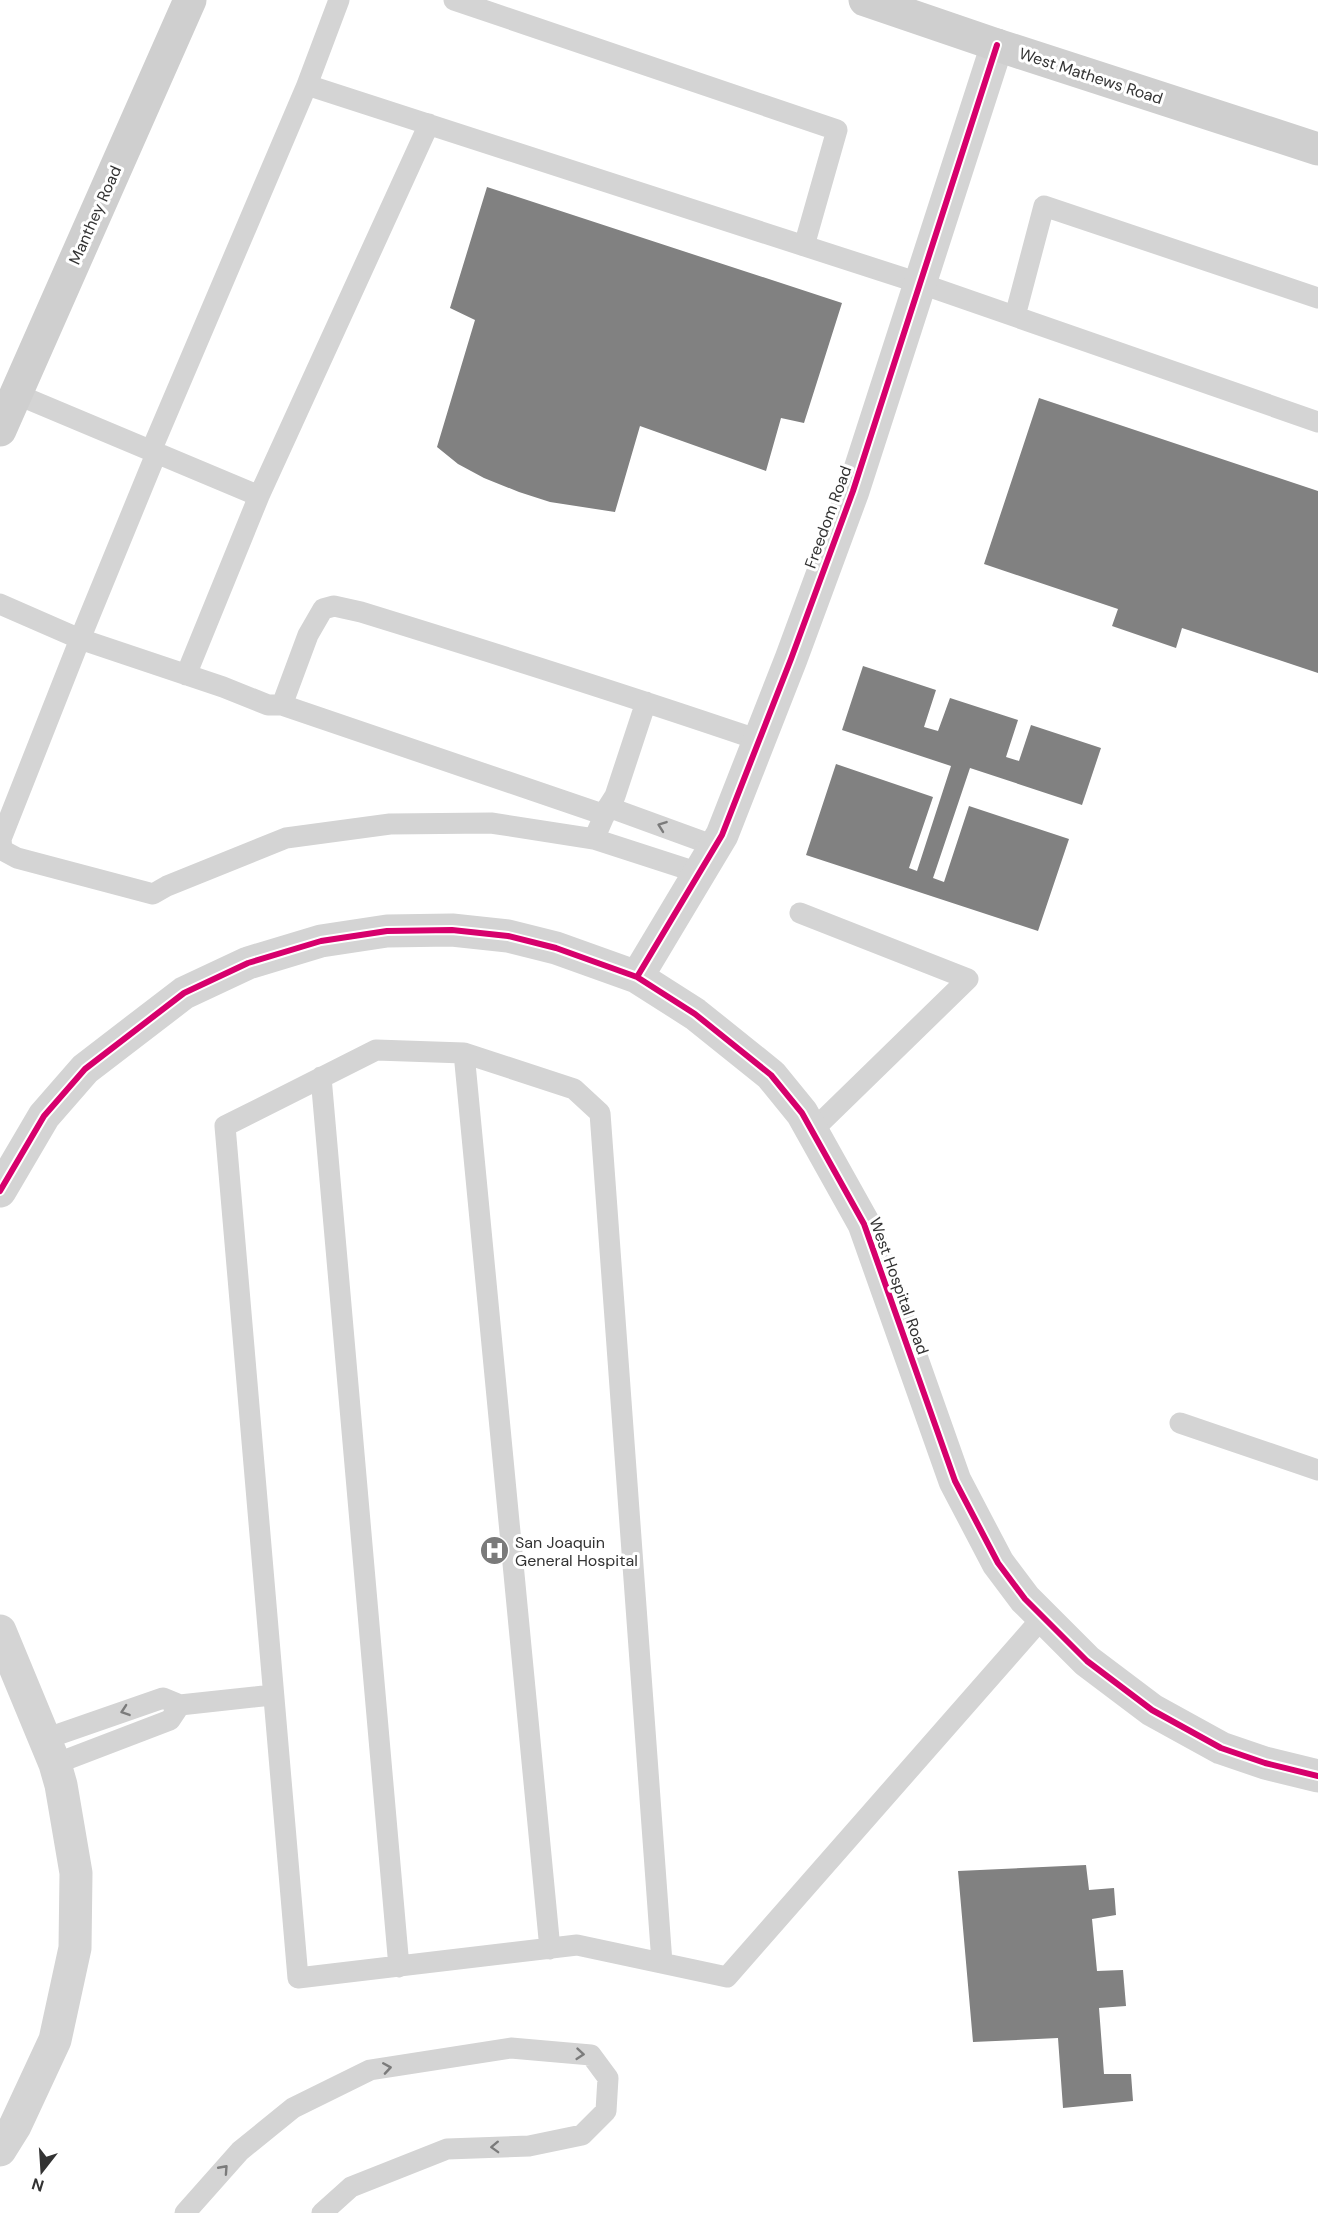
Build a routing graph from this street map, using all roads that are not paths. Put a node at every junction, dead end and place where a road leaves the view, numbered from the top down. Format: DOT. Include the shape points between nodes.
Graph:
graph roads {
  1 [pos="190,0"];
  2 [pos="339,0"];
  3 [pos="454,0"];
  4 [pos="871,1"];
  5 [pos="997,45"];
  6 [pos="307,85"];
  7 [pos="429,124"];
  8 [pos="1318,149"];
  9 [pos="804,246"];
  10 [pos="919,283"];
  11 [pos="1318,298"];
  12 [pos="1015,316"];
  13 [pos="16,394"];
  14 [pos="1318,422"];
  15 [pos="0,430"];
  16 [pos="154,452"];
  17 [pos="259,496"];
  18 [pos="0,604"];
  19 [pos="80,639"];
  20 [pos="186,675"];
  21 [pos="646,702"];
  22 [pos="282,705"];
  23 [pos="759,740"];
  24 [pos="606,811"];
  25 [pos="594,839"];
  26 [pos="707,859"];
  27 [pos="800,913"];
  28 [pos="637,977"];
  29 [pos="464,1053"];
  30 [pos="321,1077"];
  31 [pos="812,1131"];
  32 [pos="0,1191"];
  33 [pos="1180,1423"];
  34 [pos="1318,1470"];
  35 [pos="1043,1617"];
  36 [pos="0,1631"];
  37 [pos="272,1695"];
  38 [pos="50,1751"];
  39 [pos="1318,1776"];
  40 [pos="550,1949"];
  41 [pos="662,1963"];
  42 [pos="399,1967"];
  43 [pos="0,2150"];
  44 [pos="185,2213"];
  45 [pos="322,2213"];
  1 -- 13 [label="street, Manthey Road"];
  2 -- 6 [label="lane"];
  3 -- 9 [label="lane" via="837,130"];
  4 -- 5 [label="street, West Mathews Road"];
  5 -- 8 [label="street, West Mathews Road"];
  5 -- 10 [label="street, Freedom Road"];
  6 -- 7 [label="lane"];
  6 -- 16 [label="lane"];
  7 -- 9 [label="lane"];
  7 -- 17 [label="lane"];
  9 -- 10 [label="lane"];
  10 -- 12 [label="lane"];
  10 -- 23 [label="street, Freedom Road" via="853,491"];
  11 -- 12 [label="lane" via="1044,206"];
  12 -- 14 [label="lane"];
  13 -- 15 [label="street, Manthey Road"];
  13 -- 16 [label="lane"];
  16 -- 17 [label="lane"];
  16 -- 19 [label="lane"];
  17 -- 20 [label="lane"];
  18 -- 19 [label="lane"];
  19 -- 20 [label="lane"];
  19 -- 25 [label="lane" via="1,840 2,850 17,858 153,894 286,838 390,824 491,823"];
  20 -- 22 [label="lane" via="268,705"];
  21 -- 22 [label="lane" via="334,606 323,609 309,635"];
  21 -- 23 [label="lane"];
  21 -- 24 [label="lane" via="615,796"];
  22 -- 24 [label="lane"];
  23 -- 26 [label="street, Freedom Road" via="722,835"];
  24 -- 25 [label="lane"];
  26 -- 24 [label="lane, one-way"];
  25 -- 26 [label="lane"];
  26 -- 28 [label="street, Freedom Road"];
  27 -- 31 [label="lane" via="968,979"];
  28 -- 31 [label="street, West Hospital Road" via="695,1014 771,1075"];
  28 -- 32 [label="street, West Hospital Road" via="556,948 508,936 452,930 387,931 321,941 248,963 184,993 84,1069 44,1116"];
  29 -- 30 [label="lane" via="376,1050"];
  29 -- 40 [label="lane"];
  29 -- 41 [label="lane" via="574,1089 600,1113"];
  30 -- 37 [label="lane" via="225,1126"];
  30 -- 42 [label="lane"];
  31 -- 35 [label="street, West Hospital Road" via="864,1224 955,1481 998,1563"];
  33 -- 34 [label="lane"];
  35 -- 39 [label="street, West Hospital Road" via="1087,1661 1152,1710 1221,1748"];
  35 -- 41 [label="lane" via="727,1977"];
  36 -- 38 [label="street"];
  37 -- 38 [label="lane" via="180,1705 170,1719"];
  37 -- 42 [label="lane" via="298,1978"];
  38 -- 43 [label="street" via="61,1785 76,1873 75,1948 55,2040"];
  40 -- 41 [label="lane" via="577,1945"];
  40 -- 42 [label="lane"];
  44 -- 45 [label="lane, one-way" via="240,2151 293,2108 370,2070 511,2048 591,2055 608,2078 606,2111 582,2134 529,2146 447,2149 351,2187"];
}
